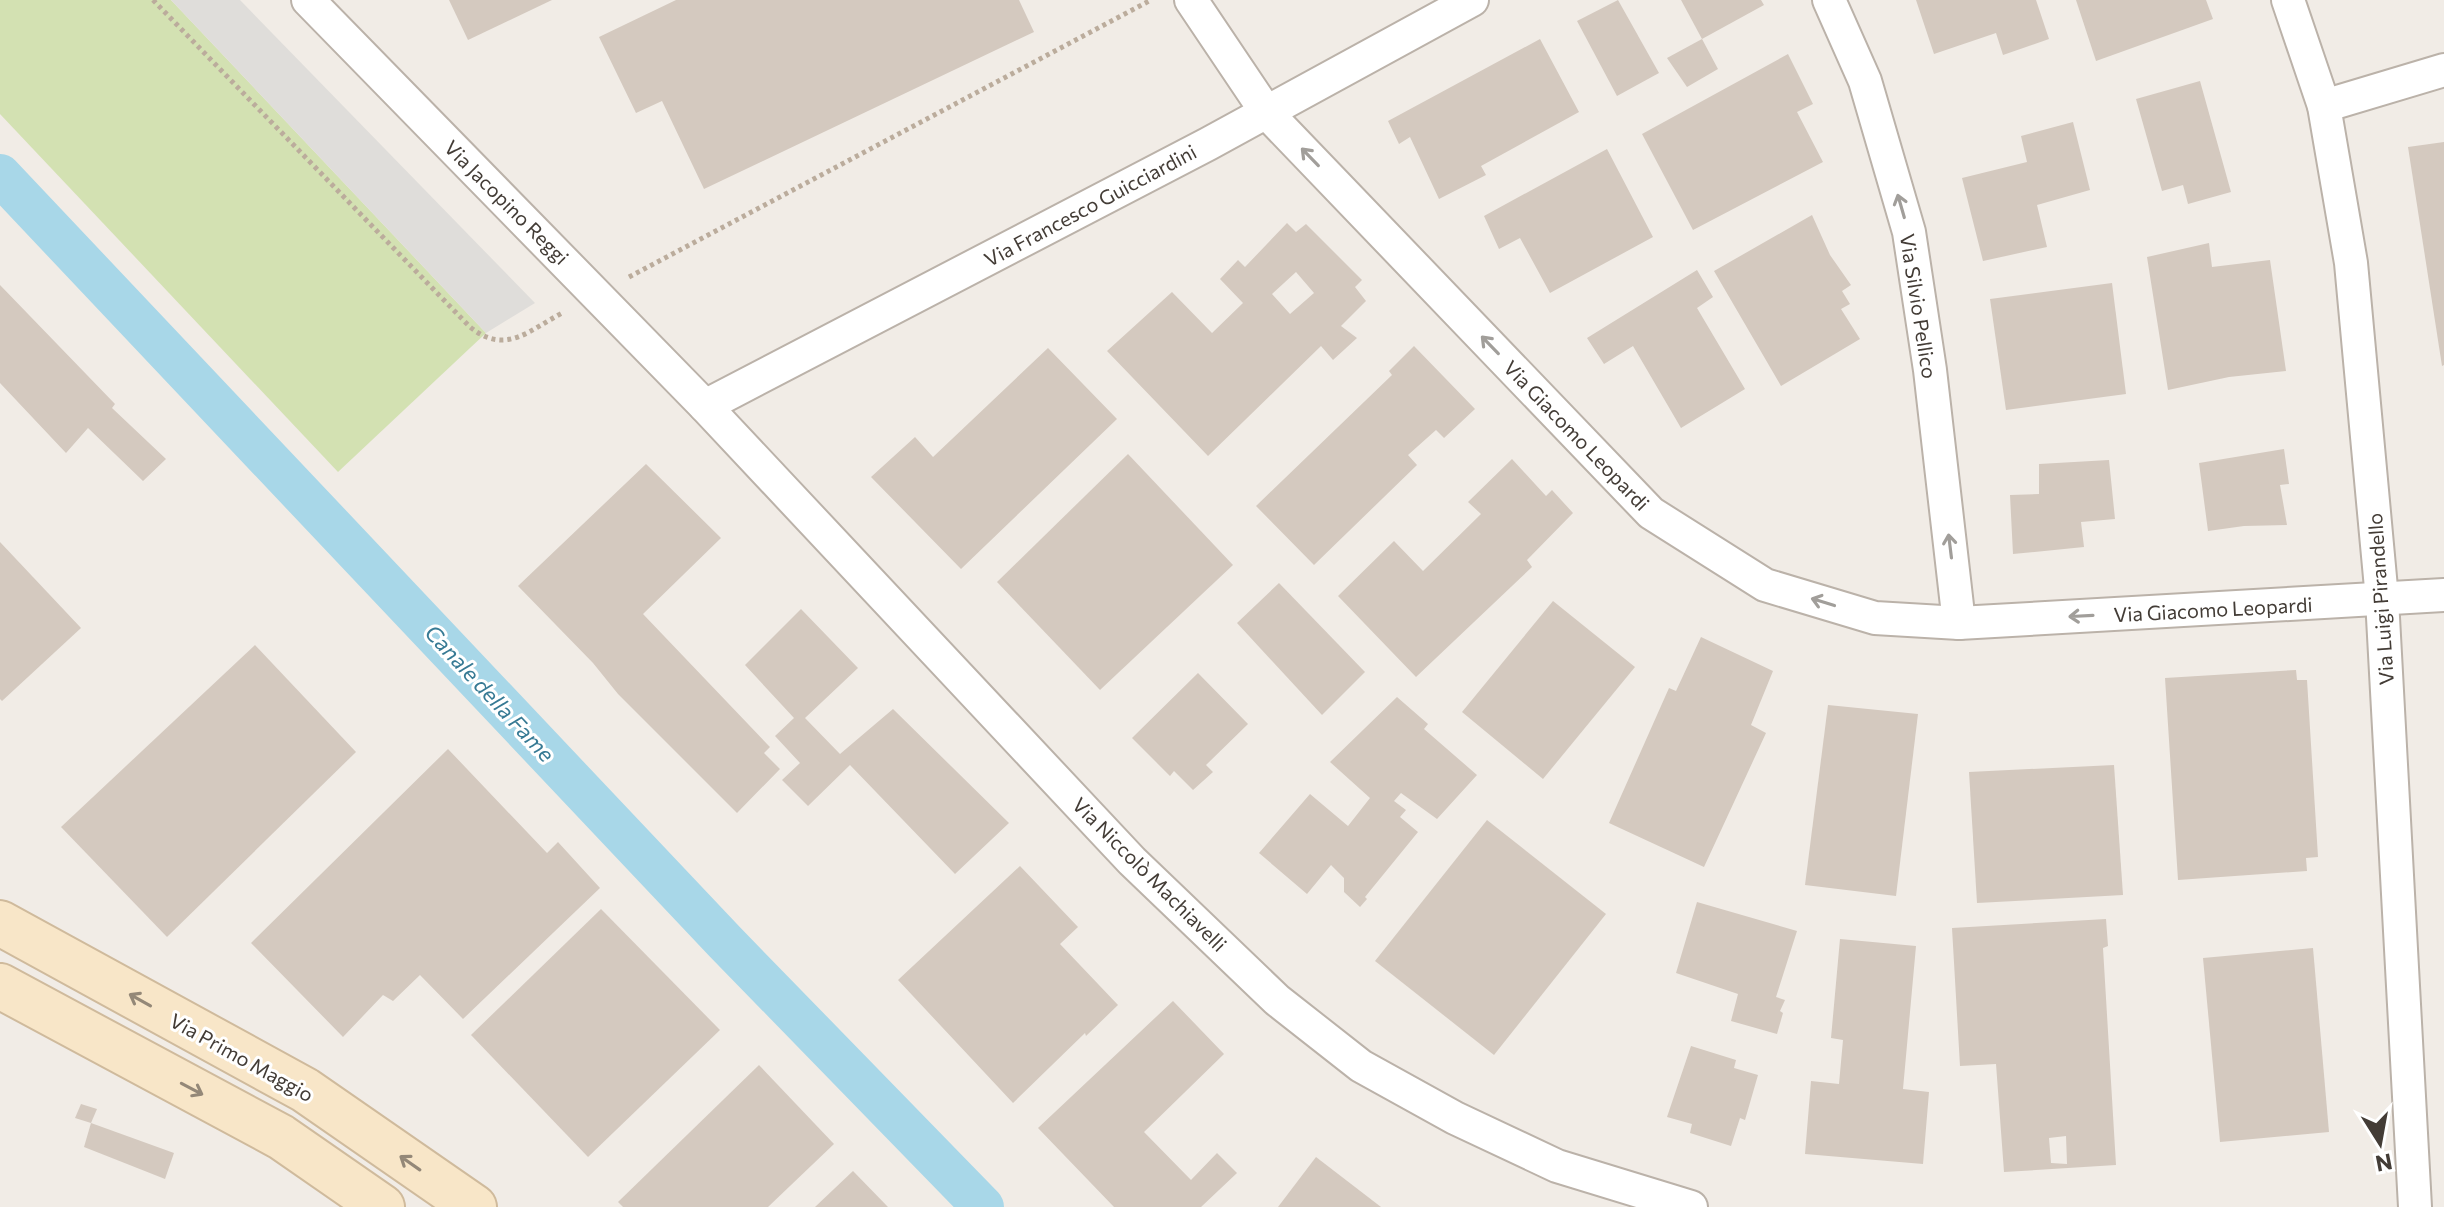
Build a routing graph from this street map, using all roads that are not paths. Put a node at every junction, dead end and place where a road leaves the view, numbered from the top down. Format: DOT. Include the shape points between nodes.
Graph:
graph roads {
  1 [pos="308,0"];
  2 [pos="1191,0"];
  3 [pos="1472,0"];
  4 [pos="1829,0"];
  5 [pos="2288,0"];
  6 [pos="2444,70"];
  7 [pos="2324,106"];
  8 [pos="1267,113"];
  9 [pos="705,406"];
  10 [pos="2444,595"];
  11 [pos="2382,599"];
  12 [pos="1959,623"];
  13 [pos="0,923"];
  14 [pos="0,986"];
  15 [pos="382,1207"];
  16 [pos="474,1207"];
  17 [pos="1691,1207"];
  18 [pos="2415,1207"];
  1 -- 9 [label="street, Via Jacopino Reggi"];
  2 -- 8 [label="street, Via Giacomo Leopardi"];
  3 -- 8 [label="street, Via Francesco Guicciardini"];
  12 -- 4 [label="street, Via Silvio Pellico, one-way" via="1909,232 1865,81"];
  5 -- 7 [label="street, Via Luigi Pirandello"];
  6 -- 7 [label="street"];
  7 -- 11 [label="street, Via Luigi Pirandello" via="2351,263"];
  8 -- 9 [label="street, Via Francesco Guicciardini"];
  12 -- 8 [label="street, Via Giacomo Leopardi, one-way" via="1875,618 1765,585 1651,513"];
  9 -- 17 [label="street, Via Niccolò Machiavelli" via="1132,861 1277,1000 1361,1066 1455,1118 1557,1166"];
  10 -- 11 [label="street, Via Giacomo Leopardi"];
  11 -- 12 [label="street, Via Giacomo Leopardi, one-way"];
  11 -- 18 [label="street, Via Luigi Pirandello"];
  16 -- 13 [label="main road, Via Primo Maggio, one-way" via="305,1090"];
  14 -- 15 [label="main road, one-way" via="281,1137"];
}
